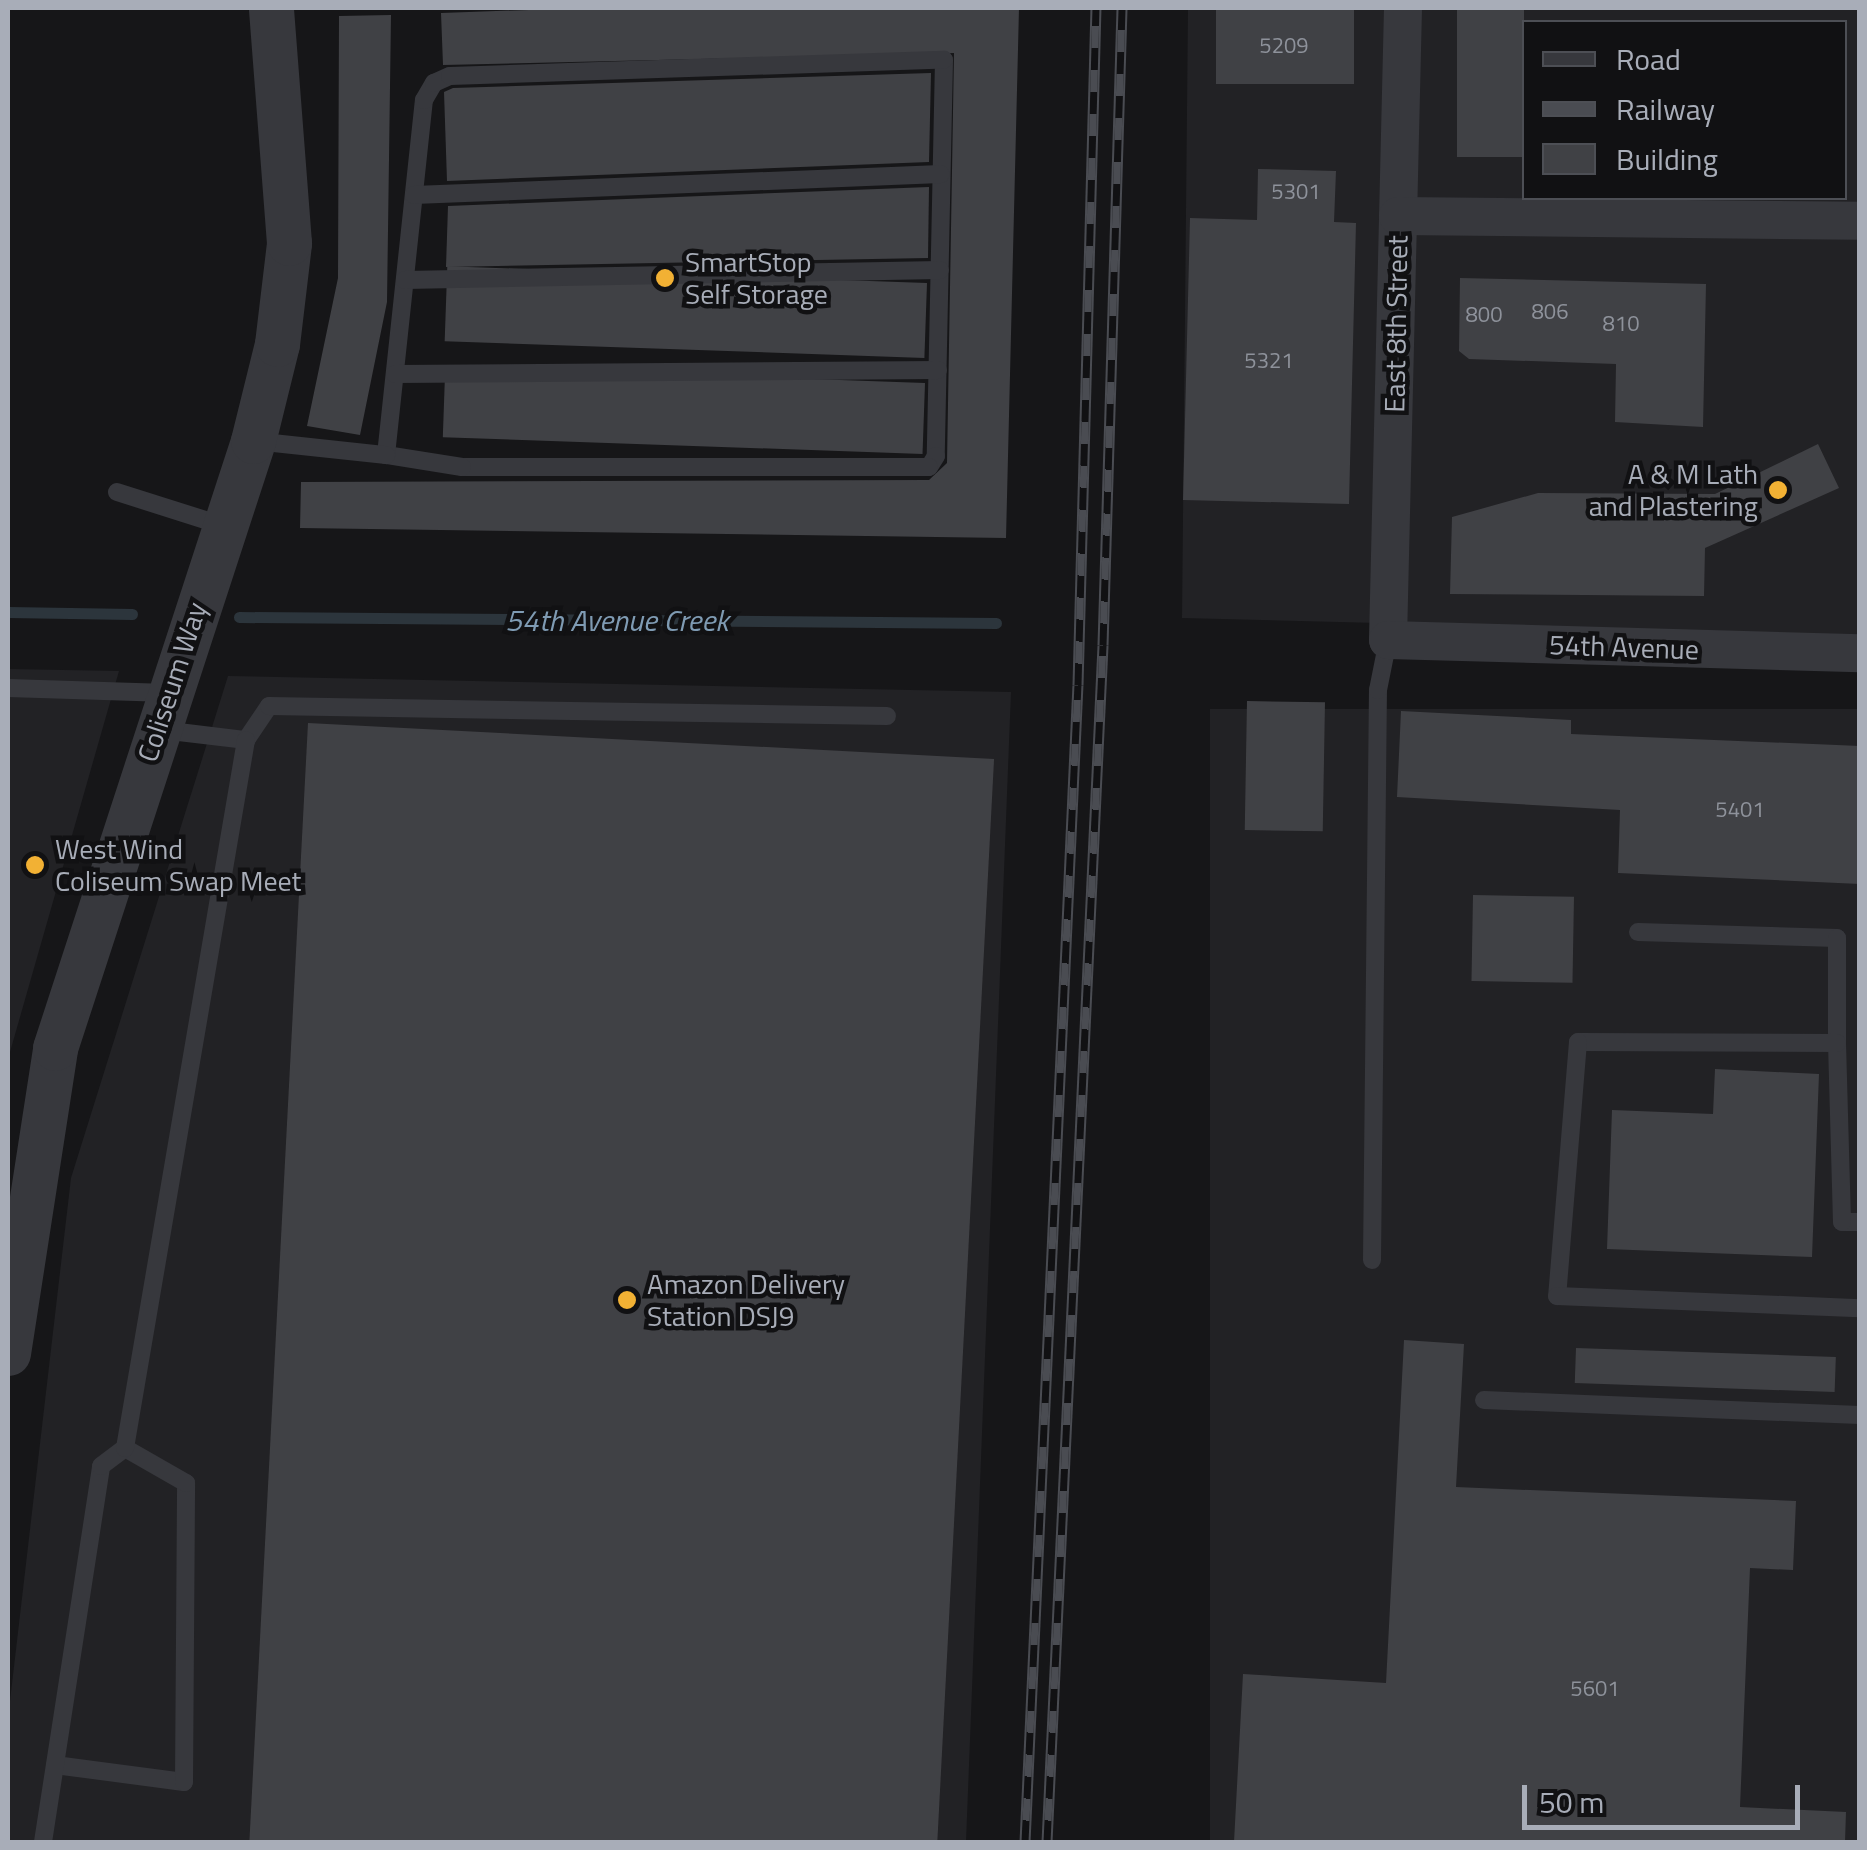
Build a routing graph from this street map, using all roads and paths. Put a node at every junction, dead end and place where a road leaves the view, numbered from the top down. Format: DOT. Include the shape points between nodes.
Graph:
graph roads {
  1 [pos="271,8"];
  2 [pos="1403,8"];
  3 [pos="941,174"];
  4 [pos="414,195"];
  5 [pos="1398,216"];
  6 [pos="1860,222"];
  7 [pos="940,270"];
  8 [pos="405,280"];
  9 [pos="938,370"];
  10 [pos="395,374"];
  11 [pos="253,440"];
  12 [pos="386,455"];
  13 [pos="117,492"];
  14 [pos="224,526"];
  15 [pos="1388,640"];
  16 [pos="1860,653"];
  17 [pos="8,688"];
  18 [pos="163,711"];
  19 [pos="887,716"];
  20 [pos="246,740"];
  21 [pos="1638,932"];
  22 [pos="1837,1043"];
  23 [pos="1860,1222"];
  24 [pos="14,1252"];
  25 [pos="1372,1260"];
  26 [pos="1860,1308"];
  27 [pos="8,1338"];
  28 [pos="1484,1400"];
  29 [pos="1860,1415"];
  30 [pos="126,1448"];
  31 [pos="55,1765"];
  32 [pos="43,1842"];
  1 -- 11 [label="street, Coliseum Way" via="289,243"];
  2 -- 5 [label="street, East 8th Street"];
  3 -- 4 [label="lane"];
  3 -- 4 [label="lane" via="944,60 450,76 424,100"];
  3 -- 7 [label="lane"];
  4 -- 8 [label="lane"];
  5 -- 6 [label="street"];
  5 -- 15 [label="street, East 8th Street"];
  7 -- 8 [label="lane"];
  7 -- 9 [label="lane"];
  8 -- 10 [label="lane"];
  9 -- 10 [label="lane"];
  9 -- 12 [label="lane" via="936,456 916,473 462,467"];
  10 -- 12 [label="lane"];
  11 -- 12 [label="lane"];
  11 -- 14 [label="street, Coliseum Way"];
  13 -- 14 [label="lane"];
  14 -- 18 [label="street, Coliseum Way"];
  15 -- 16 [label="street, 54th Avenue"];
  15 -- 25 [label="lane" via="1378,690"];
  17 -- 18 [label="lane"];
  18 -- 20 [label="lane"];
  18 -- 24 [label="street, Coliseum Way" via="55,1048"];
  19 -- 20 [label="lane" via="269,706"];
  20 -- 30 [label="lane"];
  21 -- 22 [label="lane" via="1836,938"];
  22 -- 23 [label="lane" via="1842,1222"];
  22 -- 26 [label="lane" via="1578,1042 1557,1296"];
  24 -- 27 [label="street, Coliseum Way"];
  28 -- 29 [label="lane"];
  30 -- 31 [label="lane" via="102,1466"];
  30 -- 31 [label="lane" via="186,1483 184,1782"];
  31 -- 32 [label="lane"];
}
